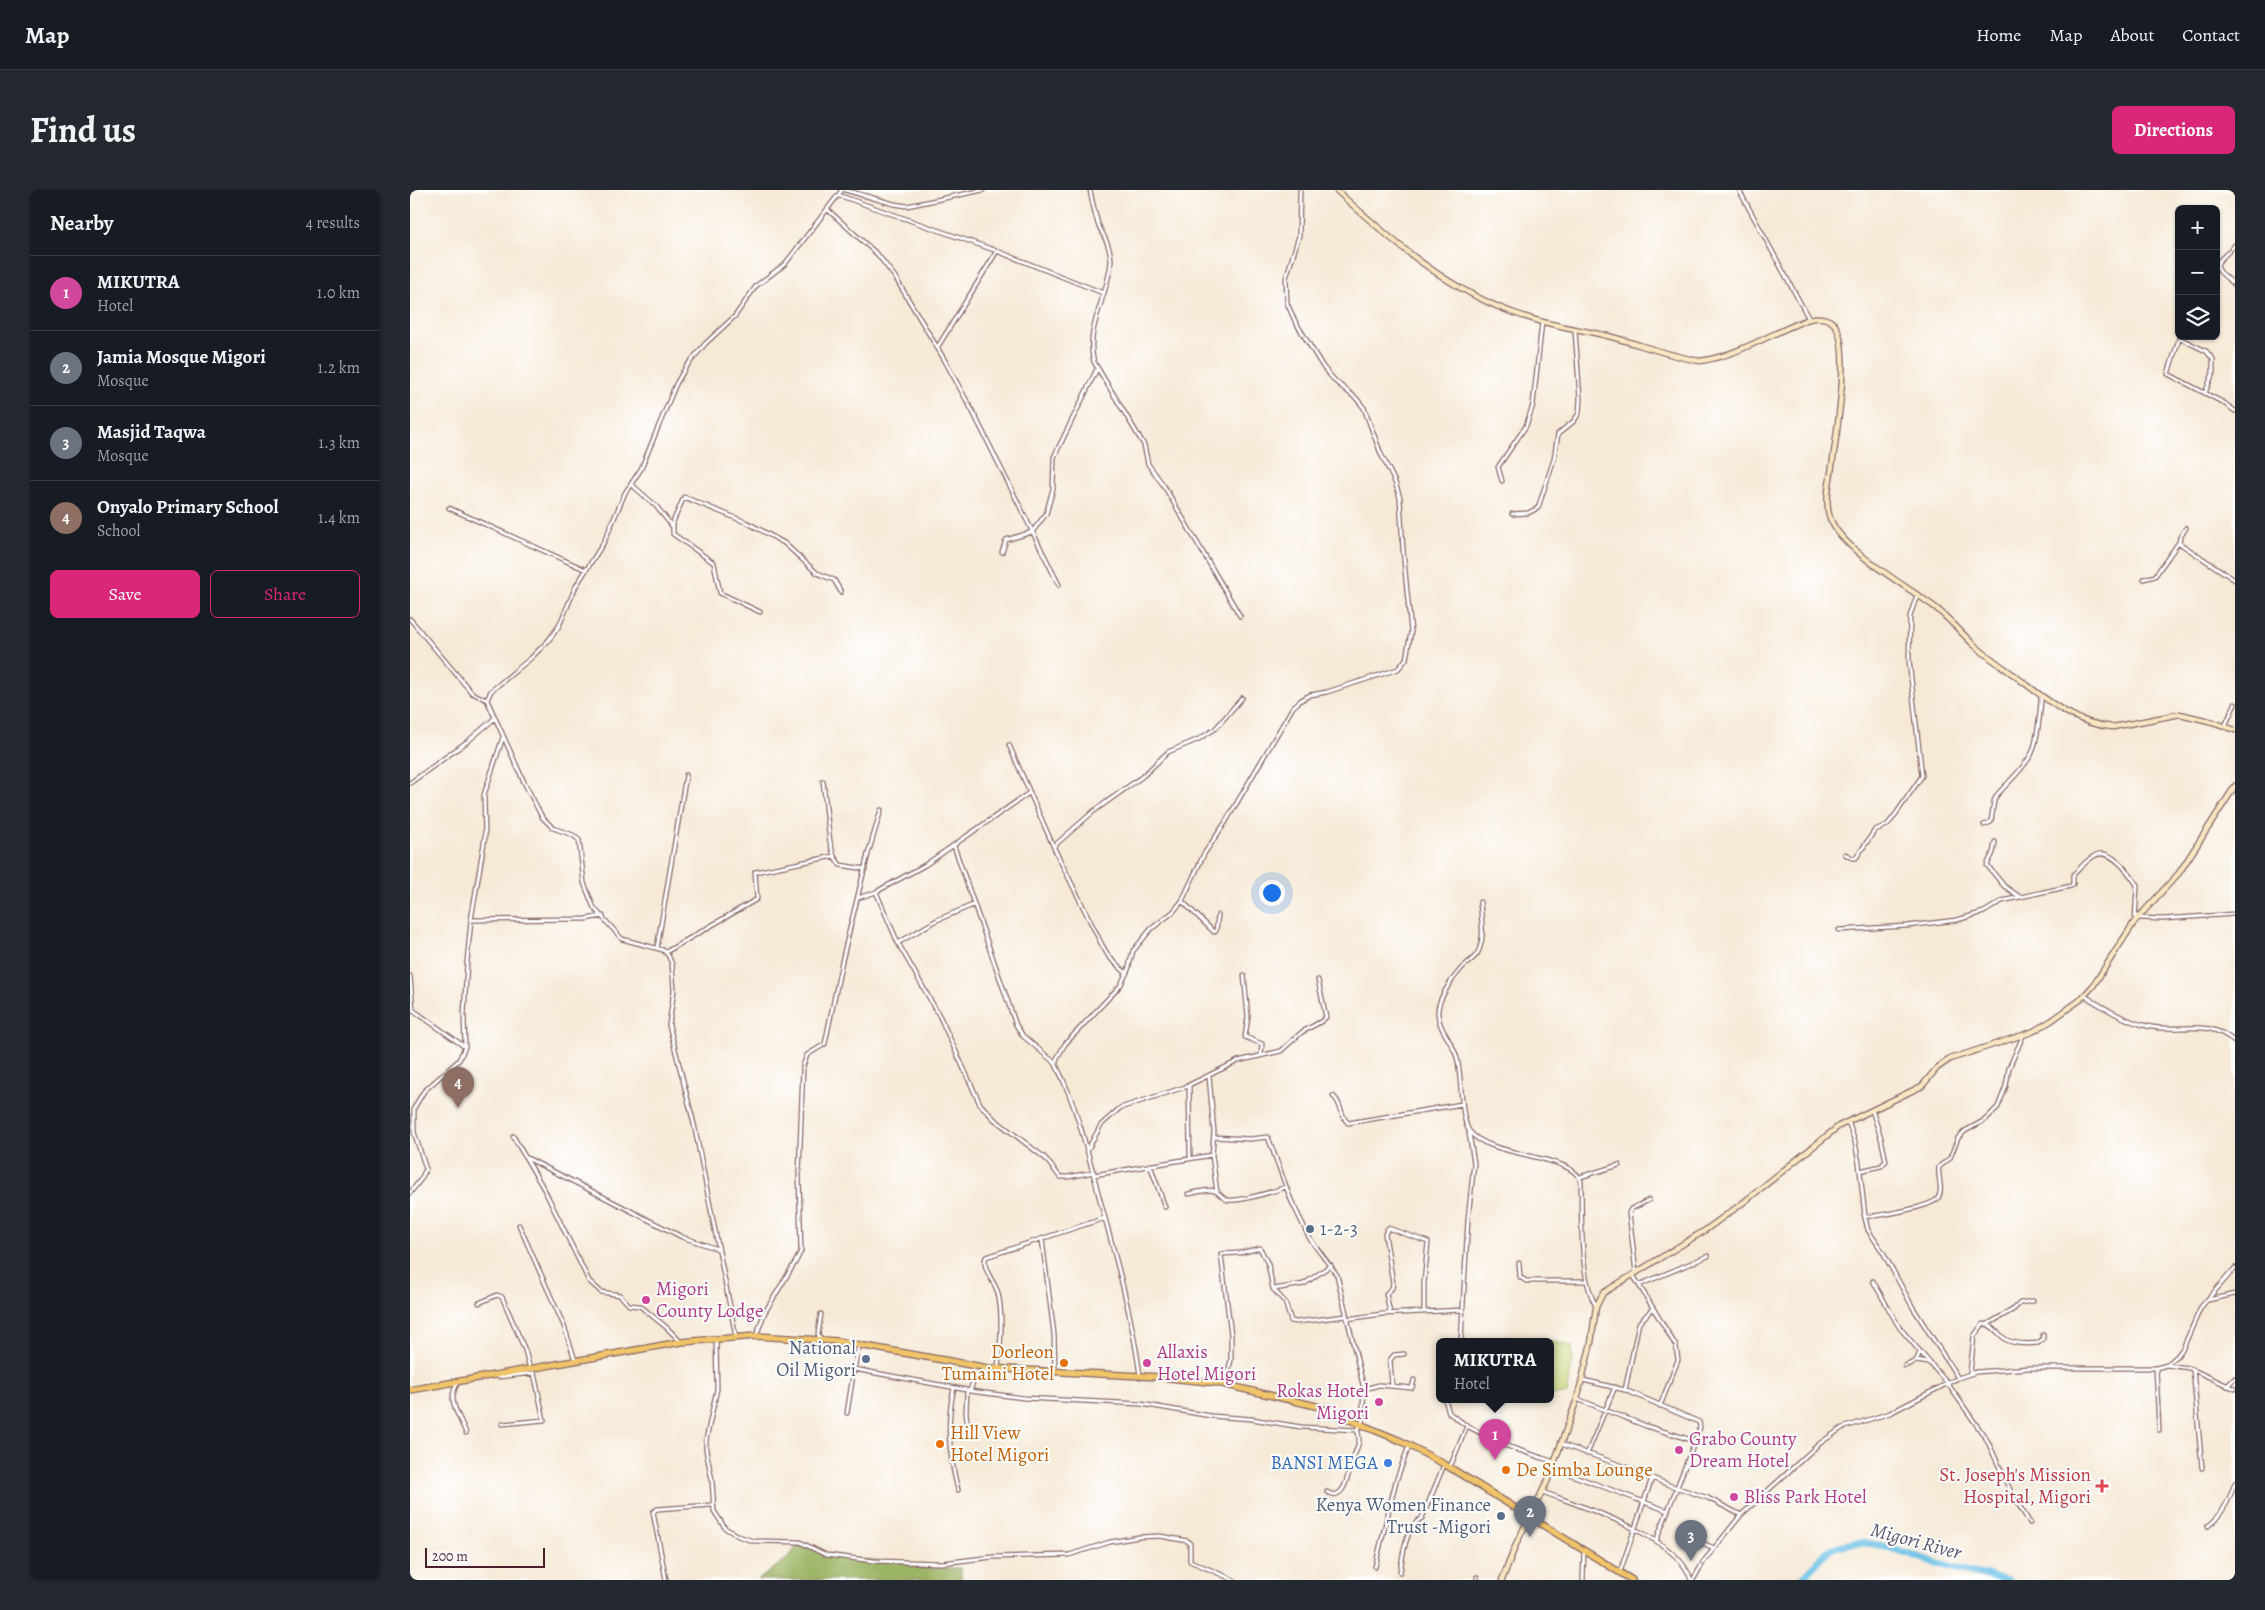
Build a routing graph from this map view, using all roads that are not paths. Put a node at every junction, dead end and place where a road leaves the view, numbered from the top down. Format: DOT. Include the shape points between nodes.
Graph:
graph roads {
  1 [pos="844,190"];
  2 [pos="984,190"];
  3 [pos="1090,190"];
  4 [pos="1300,190"];
  5 [pos="1336,190"];
  6 [pos="1739,190"];
  7 [pos="838,195"];
  8 [pos="828,210"];
  9 [pos="2235,245"];
  10 [pos="997,251"];
  11 [pos="2235,285"];
  12 [pos="1103,293"];
  13 [pos="1809,319"];
  14 [pos="1542,322"];
  15 [pos="1575,330"];
  16 [pos="2178,340"];
  17 [pos="2185,340"];
  18 [pos="937,348"];
  19 [pos="1098,368"];
  20 [pos="2205,393"];
  21 [pos="2235,411"];
  22 [pos="1502,481"];
  23 [pos="631,484"];
  24 [pos="449,508"];
  25 [pos="1512,514"];
  26 [pos="672,526"];
  27 [pos="2186,528"];
  28 [pos="1032,532"];
  29 [pos="2179,542"];
  30 [pos="1002,552"];
  31 [pos="586,570"];
  32 [pos="2144,579"];
  33 [pos="2235,580"];
  34 [pos="1059,585"];
  35 [pos="841,592"];
  36 [pos="1917,595"];
  37 [pos="760,612"];
  38 [pos="1240,616"];
  39 [pos="410,619"];
  40 [pos="2041,696"];
  41 [pos="1242,698"];
  42 [pos="487,700"];
  43 [pos="2235,704"];
  44 [pos="495,718"];
  45 [pos="2225,726"];
  46 [pos="2235,730"];
  47 [pos="504,737"];
  48 [pos="1009,745"];
  49 [pos="686,775"];
  50 [pos="823,781"];
  51 [pos="410,783"];
  52 [pos="2235,786"];
  53 [pos="1029,793"];
  54 [pos="881,810"];
  55 [pos="1984,825"];
  56 [pos="1995,842"];
  57 [pos="954,846"];
  58 [pos="1054,846"];
  59 [pos="1845,854"];
  60 [pos="834,856"];
  61 [pos="865,869"];
  62 [pos="876,892"];
  63 [pos="2021,897"];
  64 [pos="858,898"];
  65 [pos="1182,901"];
  66 [pos="1480,902"];
  67 [pos="973,905"];
  68 [pos="2235,914"];
  69 [pos="1218,915"];
  70 [pos="603,916"];
  71 [pos="2137,919"];
  72 [pos="471,920"];
  73 [pos="1839,930"];
  74 [pos="898,943"];
  75 [pos="657,948"];
  76 [pos="666,952"];
  77 [pos="1126,973"];
  78 [pos="1244,975"];
  79 [pos="410,976"];
  80 [pos="1318,980"];
  81 [pos="2085,996"];
  82 [pos="2023,1036"];
  83 [pos="2235,1042"];
  84 [pos="465,1047"];
  85 [pos="1261,1055"];
  86 [pos="1056,1064"];
  87 [pos="1209,1076"];
  88 [pos="1189,1085"];
  89 [pos="1333,1096"];
  90 [pos="1462,1104"];
  91 [pos="1872,1110"];
  92 [pos="1847,1121"];
  93 [pos="1468,1130"];
  94 [pos="513,1136"];
  95 [pos="1214,1137"];
  96 [pos="1087,1149"];
  97 [pos="1212,1155"];
  98 [pos="526,1157"];
  99 [pos="1190,1158"];
  100 [pos="1150,1165"];
  101 [pos="1619,1165"];
  102 [pos="1860,1171"];
  103 [pos="1094,1173"];
  104 [pos="1580,1177"];
  105 [pos="1286,1187"];
  106 [pos="1217,1192"];
  107 [pos="410,1193"];
  108 [pos="1188,1194"];
  109 [pos="1649,1200"];
  110 [pos="1165,1207"];
  111 [pos="1864,1214"];
  112 [pos="1105,1218"];
  113 [pos="519,1225"];
  114 [pos="1042,1239"];
  115 [pos="718,1250"];
  116 [pos="1708,1256"];
  117 [pos="1519,1263"];
  118 [pos="1331,1266"];
  119 [pos="2235,1268"];
  120 [pos="1635,1274"];
  121 [pos="1873,1281"];
  122 [pos="1587,1282"];
  123 [pos="1639,1285"];
  124 [pos="1273,1289"];
  125 [pos="2235,1294"];
  126 [pos="2207,1300"];
  127 [pos="2033,1302"];
  128 [pos="479,1303"];
  129 [pos="1596,1307"];
  130 [pos="1652,1309"];
  131 [pos="1463,1310"];
  132 [pos="1424,1312"];
  133 [pos="821,1314"];
  134 [pos="1390,1314"];
  135 [pos="1347,1317"];
  136 [pos="1988,1324"];
  137 [pos="2043,1335"];
  138 [pos="756,1336"];
  139 [pos="736,1337"];
  140 [pos="716,1338"];
  141 [pos="1461,1338"];
  142 [pos="820,1339"];
  143 [pos="681,1342"];
  144 [pos="859,1345"];
  145 [pos="1920,1352"];
  146 [pos="1404,1354"];
  147 [pos="575,1361"];
  148 [pos="1916,1361"];
  149 [pos="1929,1363"];
  150 [pos="2166,1365"];
  151 [pos="1905,1366"];
  152 [pos="988,1368"];
  153 [pos="2156,1368"];
  154 [pos="854,1369"];
  155 [pos="998,1369"];
  156 [pos="2193,1369"];
  157 [pos="531,1370"];
  158 [pos="1055,1372"];
  159 [pos="1970,1373"];
  160 [pos="1140,1376"];
  161 [pos="1958,1378"];
  162 [pos="2235,1378"];
  163 [pos="1414,1380"];
  164 [pos="1583,1380"];
  165 [pos="459,1381"];
  166 [pos="1948,1384"];
  167 [pos="1225,1385"];
  168 [pos="1392,1386"];
  169 [pos="1615,1386"];
  170 [pos="2228,1386"];
  171 [pos="954,1388"];
  172 [pos="1364,1389"];
  173 [pos="2235,1389"];
  174 [pos="410,1390"];
  175 [pos="969,1390"];
  176 [pos="1625,1390"];
  177 [pos="1577,1399"];
  178 [pos="1446,1403"];
  179 [pos="1660,1406"];
  180 [pos="1605,1410"];
  181 [pos="847,1413"];
  182 [pos="502,1424"];
  183 [pos="1362,1424"];
  184 [pos="1468,1426"];
  185 [pos="968,1429"];
  186 [pos="1357,1430"];
  187 [pos="2159,1430"];
  188 [pos="466,1433"];
  189 [pos="1695,1441"];
  190 [pos="1561,1444"];
  191 [pos="1409,1445"];
  192 [pos="1587,1454"];
  193 [pos="1554,1462"];
  194 [pos="1444,1464"];
  195 [pos="1450,1468"];
  196 [pos="1553,1468"];
  197 [pos="2202,1468"];
  198 [pos="1652,1478"];
  199 [pos="2235,1483"];
  200 [pos="1677,1488"];
  201 [pos="958,1490"];
  202 [pos="1327,1492"];
  203 [pos="1542,1492"];
  204 [pos="2233,1494"];
  205 [pos="1644,1502"];
  206 [pos="712,1505"];
  207 [pos="1668,1512"];
  208 [pos="1741,1514"];
  209 [pos="1530,1517"];
  210 [pos="2030,1523"];
  211 [pos="2208,1526"];
  212 [pos="1635,1527"];
  213 [pos="1681,1534"];
  214 [pos="1656,1541"];
  215 [pos="1714,1548"];
  216 [pos="1584,1551"];
  217 [pos="1375,1567"];
  218 [pos="1400,1572"];
  219 [pos="1620,1573"];
  220 [pos="666,1580"];
  221 [pos="1234,1580"];
  222 [pos="1502,1580"];
  223 [pos="1583,1580"];
  224 [pos="1632,1580"];
  225 [pos="1692,1580"];
  1 -- 2 [label="street" via="907,206"];
  1 -- 7 [label="street"];
  3 -- 12 [label="street" via="1110,255"];
  4 -- 65 [label="street" via="1299,236 1286,278 1287,303 1323,367 1364,408 1395,482 1400,498 1412,632 1404,662 1398,669 1310,695 1293,707 1225,823 1209,844"];
  5 -- 14 [label="street" via="1426,267 1486,300"];
  6 -- 13 [label="street"];
  7 -- 8 [label="street"];
  7 -- 10 [label="street"];
  8 -- 18 [label="street" via="884,260"];
  8 -- 23 [label="street" via="785,264 756,286 735,316 686,367 645,462"];
  9 -- 11 [label="street" via="2217,266"];
  10 -- 12 [label="street"];
  10 -- 18 [label="street"];
  12 -- 19 [label="street" via="1092,346 1092,358"];
  13 -- 15 [label="street" via="1736,351 1700,361"];
  13 -- 36 [label="street" via="1822,318 1834,323 1842,346 1839,417 1828,492 1830,519 1854,547"];
  14 -- 15 [label="street"];
  14 -- 22 [label="street" via="1533,406 1526,426 1498,468"];
  15 -- 25 [label="street" via="1579,413 1558,434 1554,459 1538,508 1528,513"];
  16 -- 20 [label="street" via="2168,374"];
  17 -- 20 [label="street" via="2206,351 2213,359 2213,373"];
  18 -- 28 [label="street" via="974,414"];
  19 -- 28 [label="street" via="1054,457 1050,503"];
  19 -- 38 [label="street" via="1144,446 1148,464"];
  20 -- 21 [label="street"];
  23 -- 26 [label="street" via="656,506"];
  23 -- 31 [label="street" via="604,542"];
  24 -- 31 [label="street"];
  26 -- 35 [label="street" via="682,499 688,498 748,523 784,543 817,573 834,580"];
  26 -- 37 [label="street" via="672,534 714,563 721,594"];
  27 -- 29 [label="street"];
  28 -- 30 [label="street" via="1006,540"];
  28 -- 34 [label="street"];
  29 -- 32 [label="street" via="2156,576"];
  29 -- 33 [label="street"];
  31 -- 42 [label="street" via="552,637 491,691"];
  36 -- 40 [label="street"];
  36 -- 59 [label="street" via="1910,616 1909,660 1922,776 1893,818 1875,830 1857,857 1853,859"];
  39 -- 42 [label="street" via="472,692"];
  40 -- 45 [label="street" via="2078,718 2105,726 2130,725 2175,714"];
  40 -- 55 [label="street" via="2033,751 1995,798 1991,822"];
  41 -- 58 [label="street" via="1215,729 1168,752 1143,776 1094,811"];
  42 -- 44 [label="street"];
  43 -- 45 [label="street"];
  44 -- 47 [label="street"];
  44 -- 51 [label="street"];
  45 -- 46 [label="street"];
  47 -- 70 [label="street" via="545,822 579,840 589,899"];
  47 -- 72 [label="street" via="484,795 485,837"];
  48 -- 53 [label="street"];
  49 -- 75 [label="street"];
  50 -- 60 [label="street" via="830,847"];
  52 -- 71 [label="street" via="2179,873"];
  53 -- 57 [label="street"];
  53 -- 58 [label="street"];
  54 -- 61 [label="street"];
  56 -- 63 [label="street" via="1987,865 2004,886"];
  57 -- 62 [label="street"];
  57 -- 67 [label="street"];
  58 -- 77 [label="street" via="1106,953"];
  60 -- 61 [label="street" via="840,866"];
  60 -- 76 [label="street" via="755,872 758,899"];
  61 -- 64 [label="street"];
  62 -- 64 [label="street"];
  62 -- 74 [label="street"];
  63 -- 71 [label="street" via="2071,886 2072,875 2094,856 2102,854 2124,867 2137,885"];
  63 -- 73 [label="street" via="1955,920"];
  64 -- 138 [label="street" via="826,1044 807,1055 803,1066 799,1175 801,1251 765,1312"];
  65 -- 69 [label="street" via="1214,932"];
  65 -- 77 [label="street" via="1133,950"];
  66 -- 90 [label="street" via="1482,931 1478,950 1456,975 1438,1012 1443,1030 1456,1052"];
  67 -- 74 [label="street" via="937,920"];
  67 -- 86 [label="street" via="1018,1030"];
  68 -- 71 [label="street"];
  70 -- 72 [label="street" via="585,920"];
  70 -- 75 [label="street" via="622,939"];
  71 -- 81 [label="street"];
  72 -- 84 [label="street" via="464,1015"];
  74 -- 103 [label="street" via="940,1017 980,1104 990,1116 1045,1158 1060,1177"];
  75 -- 76 [label="street"];
  76 -- 115 [label="street" via="674,980 670,1025 694,1124"];
  77 -- 86 [label="street" via="1117,990 1065,1044"];
  78 -- 85 [label="street" via="1248,1017 1245,1036 1262,1045"];
  79 -- 84 [label="street" via="413,1010"];
  80 -- 85 [label="street" via="1325,1019 1302,1032 1285,1049"];
  81 -- 82 [label="street" via="2051,1021"];
  81 -- 83 [label="street" via="2145,1026 2214,1028"];
  82 -- 91 [label="street" via="1950,1059 1937,1068 1922,1086"];
  82 -- 111 [label="street" via="2009,1068 1998,1107 1986,1120 1958,1138 1949,1159 1941,1164 1938,1198 1908,1210"];
  84 -- 107 [label="street" via="459,1060 435,1080 416,1103 414,1132 426,1169"];
  85 -- 87 [label="street" via="1233,1063"];
  86 -- 96 [label="street" via="1071,1097"];
  87 -- 88 [label="street"];
  87 -- 95 [label="street"];
  88 -- 96 [label="street" via="1116,1110 1101,1125"];
  88 -- 99 [label="street"];
  89 -- 90 [label="street" via="1348,1123"];
  90 -- 93 [label="street"];
  91 -- 92 [label="street"];
  91 -- 102 [label="street" via="1886,1162"];
  92 -- 102 [label="street"];
  92 -- 120 [label="street" via="1731,1212"];
  93 -- 104 [label="street" via="1498,1148 1564,1166"];
  93 -- 131 [label="street" via="1474,1163"];
  94 -- 98 [label="street"];
  95 -- 97 [label="street"];
  95 -- 105 [label="street" via="1250,1139 1267,1136"];
  96 -- 103 [label="street"];
  97 -- 99 [label="street"];
  97 -- 106 [label="street"];
  98 -- 115 [label="street" via="682,1237"];
  98 -- 143 [label="street" via="588,1281 601,1292 620,1295 629,1305 641,1307"];
  99 -- 100 [label="street"];
  100 -- 103 [label="street"];
  100 -- 110 [label="street"];
  101 -- 104 [label="street"];
  102 -- 111 [label="street"];
  103 -- 112 [label="street"];
  104 -- 122 [label="street"];
  105 -- 106 [label="street" via="1231,1200"];
  105 -- 118 [label="street" via="1310,1240"];
  106 -- 108 [label="street"];
  109 -- 120 [label="street" via="1629,1213"];
  111 -- 161 [label="street" via="1868,1230"];
  112 -- 114 [label="street"];
  112 -- 160 [label="street" via="1122,1276"];
  113 -- 147 [label="street" via="569,1338"];
  114 -- 155 [label="street" via="989,1254 985,1258 984,1263 998,1296"];
  114 -- 158 [label="street"];
  115 -- 139 [label="street"];
  116 -- 123 [label="street"];
  117 -- 122 [label="street" via="1520,1277 1526,1281"];
  118 -- 124 [label="street" via="1304,1284"];
  118 -- 135 [label="street" via="1337,1275"];
  119 -- 126 [label="street"];
  120 -- 123 [label="street"];
  120 -- 129 [label="street" via="1606,1290"];
  121 -- 145 [label="street" via="1899,1327"];
  122 -- 129 [label="street"];
  123 -- 130 [label="street"];
  124 -- 135 [label="street" via="1285,1302 1294,1322"];
  124 -- 167 [label="street" via="1268,1264 1260,1248 1220,1255 1231,1335 1231,1360"];
  125 -- 126 [label="street"];
  126 -- 150 [label="street" via="2196,1313 2178,1355"];
  127 -- 136 [label="street" via="2020,1302"];
  128 -- 157 [label="street" via="502,1296"];
  129 -- 164 [label="street"];
  130 -- 176 [label="street" via="1639,1323"];
  130 -- 179 [label="street" via="1676,1346 1679,1357"];
  131 -- 132 [label="street"];
  131 -- 141 [label="street"];
  132 -- 134 [label="street"];
  132 -- 134 [label="street" via="1428,1242 1388,1228 1386,1234 1393,1283 1386,1294"];
  133 -- 142 [label="street"];
  134 -- 135 [label="street"];
  135 -- 172 [label="street"];
  136 -- 137 [label="street" via="2010,1342 2038,1343"];
  136 -- 159 [label="street" via="1983,1324 1976,1332"];
  138 -- 139 [label="highway"];
  138 -- 142 [label="highway"];
  139 -- 140 [label="highway"];
  140 -- 143 [label="highway"];
  140 -- 206 [label="street" via="717,1390 705,1446 712,1480"];
  142 -- 144 [label="highway"];
  143 -- 147 [label="highway"];
  144 -- 152 [label="highway"];
  144 -- 154 [label="street"];
  145 -- 148 [label="street"];
  145 -- 149 [label="street"];
  146 -- 168 [label="street" via="1394,1355 1390,1360"];
  147 -- 157 [label="highway"];
  148 -- 149 [label="street"];
  148 -- 151 [label="street"];
  149 -- 166 [label="street"];
  150 -- 153 [label="street"];
  150 -- 156 [label="street"];
  152 -- 155 [label="highway"];
  152 -- 175 [label="street" via="976,1375"];
  153 -- 159 [label="street" via="2029,1368"];
  153 -- 187 [label="street"];
  154 -- 171 [label="street"];
  154 -- 181 [label="street"];
  155 -- 158 [label="highway"];
  156 -- 170 [label="street"];
  156 -- 197 [label="street"];
  157 -- 165 [label="highway"];
  158 -- 160 [label="highway"];
  159 -- 161 [label="street"];
  160 -- 167 [label="highway"];
  161 -- 166 [label="street"];
  162 -- 170 [label="street"];
  163 -- 168 [label="street" via="1412,1388"];
  164 -- 169 [label="street"];
  164 -- 177 [label="street"];
  165 -- 174 [label="highway"];
  165 -- 182 [label="street" via="534,1374 544,1420"];
  165 -- 188 [label="street" via="452,1390 452,1402"];
  166 -- 208 [label="street" via="1890,1413 1835,1432"];
  166 -- 210 [label="street" via="1992,1448 2012,1494"];
  167 -- 183 [label="highway" via="1297,1400"];
  168 -- 172 [label="street"];
  169 -- 176 [label="street"];
  169 -- 180 [label="street"];
  170 -- 173 [label="street"];
  171 -- 175 [label="street"];
  171 -- 201 [label="street" via="949,1412 949,1437"];
  172 -- 183 [label="street"];
  175 -- 185 [label="street"];
  175 -- 186 [label="street" via="1024,1398 1141,1404 1301,1427"];
  176 -- 179 [label="street"];
  177 -- 180 [label="street"];
  177 -- 190 [label="street"];
  178 -- 184 [label="street" via="1448,1413"];
  179 -- 189 [label="street" via="1698,1421 1700,1426"];
  180 -- 189 [label="street"];
  180 -- 192 [label="street"];
  183 -- 186 [label="street"];
  183 -- 191 [label="highway"];
  184 -- 193 [label="street" via="1504,1445"];
  184 -- 195 [label="street"];
  186 -- 202 [label="street" via="1360,1439 1345,1485 1336,1494"];
  189 -- 200 [label="street"];
  190 -- 192 [label="street"];
  190 -- 193 [label="street"];
  191 -- 194 [label="highway"];
  191 -- 217 [label="street" via="1396,1481"];
  192 -- 198 [label="street"];
  193 -- 196 [label="street"];
  194 -- 195 [label="highway"];
  194 -- 218 [label="street" via="1422,1518 1411,1529"];
  195 -- 209 [label="highway"];
  196 -- 203 [label="street"];
  196 -- 205 [label="street"];
  198 -- 200 [label="street"];
  198 -- 205 [label="street"];
  199 -- 204 [label="street"];
  200 -- 207 [label="street"];
  200 -- 208 [label="street" via="1722,1503"];
  203 -- 209 [label="street"];
  203 -- 212 [label="street"];
  204 -- 211 [label="street"];
  205 -- 207 [label="street"];
  205 -- 212 [label="street"];
  206 -- 220 [label="street" via="657,1509 653,1512"];
  206 -- 221 [label="street" via="721,1523 738,1536 753,1541 800,1542 822,1555 891,1562 954,1562 1069,1555 1110,1542 1160,1536 1188,1541 1190,1561"];
  207 -- 214 [label="street"];
  208 -- 215 [label="street"];
  209 -- 216 [label="highway"];
  209 -- 222 [label="street"];
  212 -- 214 [label="street"];
  212 -- 219 [label="street"];
  213 -- 215 [label="street"];
  214 -- 225 [label="street" via="1684,1565"];
  215 -- 225 [label="street"];
  216 -- 219 [label="highway"];
  216 -- 223 [label="street"];
  219 -- 224 [label="highway"];
}
